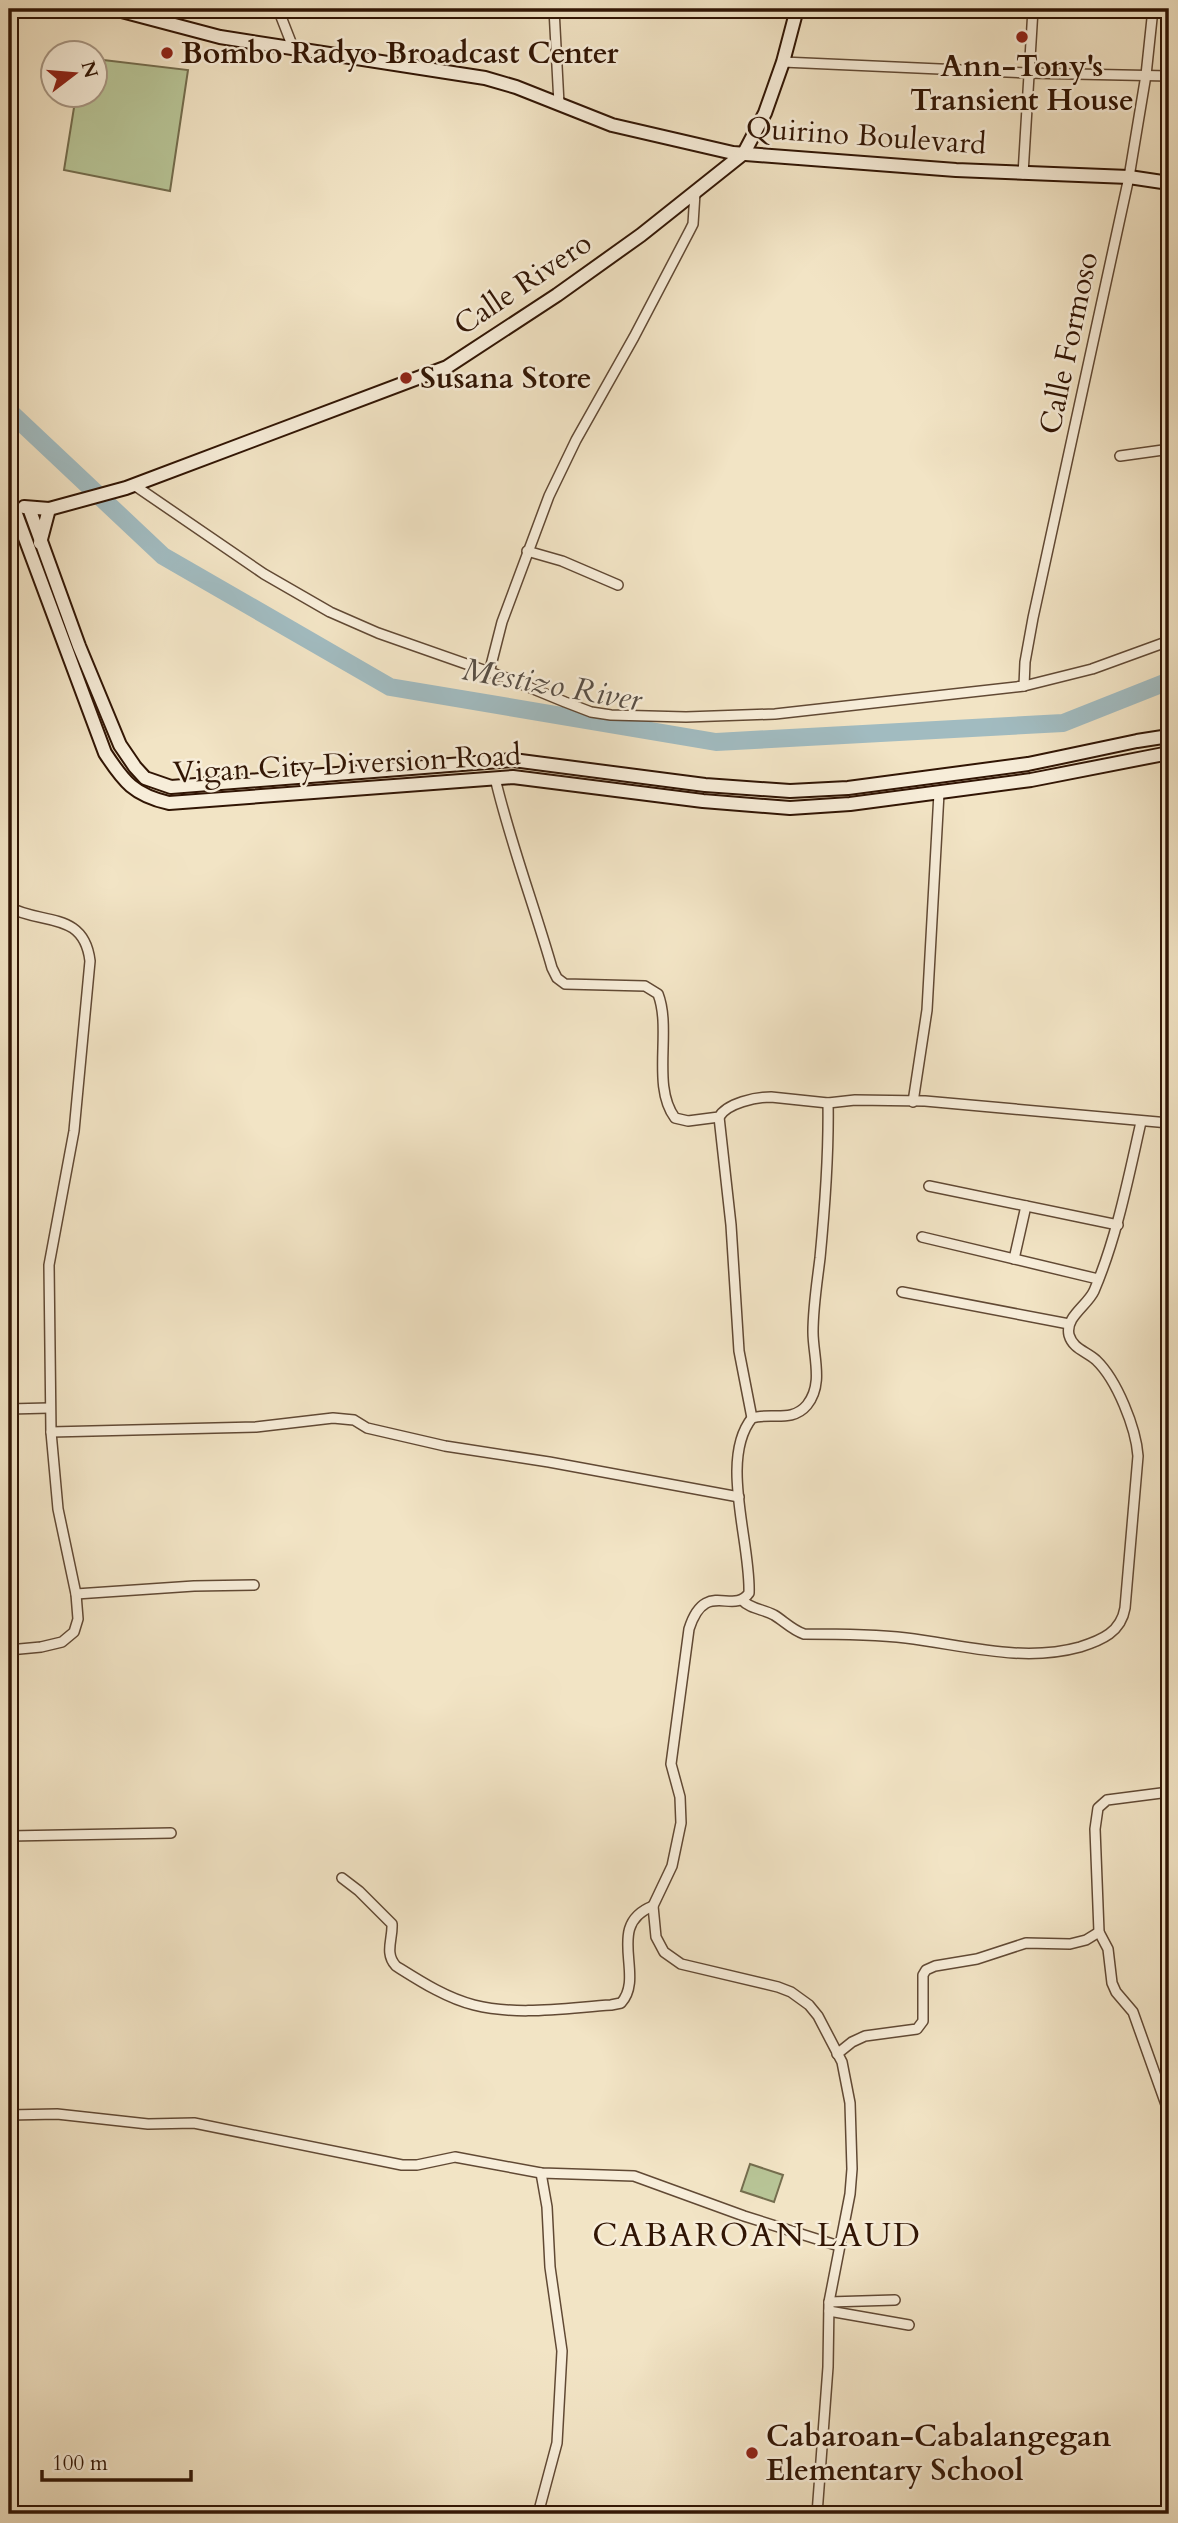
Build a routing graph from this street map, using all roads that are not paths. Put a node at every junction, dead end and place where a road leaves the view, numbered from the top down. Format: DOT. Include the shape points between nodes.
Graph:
graph roads {
  1 [pos="114,9"];
  2 [pos="278,9"];
  3 [pos="554,9"];
  4 [pos="797,9"];
  5 [pos="1033,9"];
  6 [pos="1153,9"];
  7 [pos="294,50"];
  8 [pos="783,62"];
  9 [pos="1028,73"];
  10 [pos="1146,75"];
  11 [pos="1169,76"];
  12 [pos="559,104"];
  13 [pos="744,153"];
  14 [pos="1023,174"];
  15 [pos="1129,177"];
  16 [pos="1169,183"];
  17 [pos="695,193"];
  18 [pos="1169,452"];
  19 [pos="1120,456"];
  20 [pos="130,487"];
  21 [pos="29,508"];
  22 [pos="52,508"];
  23 [pos="10,509"];
  24 [pos="40,543"];
  25 [pos="527,551"];
  26 [pos="618,585"];
  27 [pos="1169,641"];
  28 [pos="489,673"];
  29 [pos="1024,686"];
  30 [pos="1169,736"];
  31 [pos="1169,753"];
  32 [pos="953,775"];
  33 [pos="316,776"];
  34 [pos="495,778"];
  35 [pos="956,790"];
  36 [pos="317,793"];
  37 [pos="939,793"];
  38 [pos="9,907"];
  39 [pos="913,1102"];
  40 [pos="828,1103"];
  41 [pos="719,1117"];
  42 [pos="1141,1122"];
  43 [pos="1169,1123"];
  44 [pos="929,1186"];
  45 [pos="1026,1206"];
  46 [pos="1118,1225"];
  47 [pos="922,1237"];
  48 [pos="1014,1259"];
  49 [pos="1098,1279"];
  50 [pos="902,1292"];
  51 [pos="1069,1324"];
  52 [pos="49,1408"];
  53 [pos="9,1409"];
  54 [pos="752,1418"];
  55 [pos="51,1432"];
  56 [pos="739,1497"];
  57 [pos="254,1585"];
  58 [pos="76,1594"];
  59 [pos="742,1600"];
  60 [pos="9,1650"];
  61 [pos="1169,1792"];
  62 [pos="170,1833"];
  63 [pos="9,1836"];
  64 [pos="342,1878"];
  65 [pos="653,1906"];
  66 [pos="1099,1932"];
  67 [pos="837,2054"];
  68 [pos="1169,2113"];
  69 [pos="9,2115"];
  70 [pos="541,2173"];
  71 [pos="839,2246"];
  72 [pos="894,2300"];
  73 [pos="829,2306"];
  74 [pos="909,2325"];
  75 [pos="538,2514"];
  76 [pos="817,2514"];
  1 -- 7 [label="main road, Quirino Boulevard" via="220,37"];
  2 -- 7 [label="street"];
  3 -- 12 [label="street"];
  4 -- 8 [label="main road, Calle Rivero"];
  5 -- 9 [label="street"];
  6 -- 10 [label="street, Calle Formoso"];
  7 -- 12 [label="main road, Quirino Boulevard" via="485,78"];
  8 -- 9 [label="street"];
  8 -- 13 [label="main road, Calle Rivero" via="765,113"];
  9 -- 10 [label="street"];
  9 -- 14 [label="street"];
  10 -- 11 [label="street"];
  10 -- 15 [label="street, Calle Formoso"];
  12 -- 13 [label="main road, Quirino Boulevard" via="612,124"];
  13 -- 14 [label="main road, Quirino Boulevard"];
  13 -- 17 [label="main road, Calle Rivero"];
  14 -- 15 [label="main road, Quirino Boulevard"];
  15 -- 16 [label="main road, Quirino Boulevard"];
  15 -- 29 [label="street, Calle Formoso" via="1033,618"];
  17 -- 20 [label="main road, Calle Rivero" via="447,368"];
  17 -- 25 [label="street" via="690,230 576,440"];
  18 -- 19 [label="street"];
  20 -- 22 [label="main road, Calle Rivero"];
  20 -- 28 [label="street" via="330,611"];
  21 -- 22 [label="main road, Calle Rivero"];
  21 -- 23 [label="main road, Calle Rivero"];
  21 -- 24 [label="main road, Vigan City Diversion Road"];
  22 -- 24 [label="main road"];
  23 -- 36 [label="main road, Vigan City Diversion Road" via="105,753 136,792 169,803"];
  24 -- 33 [label="main road, Vigan City Diversion Road" via="120,745 145,778 171,787"];
  25 -- 26 [label="street"];
  25 -- 28 [label="street"];
  27 -- 29 [label="street" via="1092,669"];
  28 -- 29 [label="street" via="591,712 652,717 775,714"];
  30 -- 32 [label="main road, Vigan City Diversion Road"];
  31 -- 35 [label="main road, Vigan City Diversion Road"];
  32 -- 33 [label="main road, Vigan City Diversion Road" via="790,791 513,760"];
  32 -- 35 [label="main road"];
  33 -- 36 [label="main road"];
  34 -- 36 [label="main road, Vigan City Diversion Road"];
  34 -- 37 [label="main road, Vigan City Diversion Road" via="790,808"];
  34 -- 41 [label="street" via="557,978 565,984 654,989 661,1000 667,1104 682,1121"];
  35 -- 37 [label="main road, Vigan City Diversion Road"];
  37 -- 39 [label="street" via="928,1010"];
  38 -- 52 [label="street" via="70,925 83,939 90,961 74,1131 49,1265"];
  39 -- 40 [label="street"];
  39 -- 42 [label="street"];
  40 -- 41 [label="street" via="762,1097"];
  40 -- 54 [label="street" via="825,1198 813,1319 815,1390 797,1413"];
  41 -- 54 [label="street" via="740,1359"];
  42 -- 43 [label="street"];
  42 -- 46 [label="street"];
  44 -- 45 [label="street"];
  45 -- 46 [label="street"];
  45 -- 48 [label="street"];
  46 -- 49 [label="street"];
  47 -- 48 [label="street"];
  48 -- 49 [label="street"];
  49 -- 51 [label="street"];
  50 -- 51 [label="street"];
  51 -- 59 [label="street" via="1072,1342 1097,1361 1115,1390 1138,1448 1125,1608 1112,1633 1066,1651 1012,1654 904,1637 804,1634"];
  52 -- 53 [label="street"];
  52 -- 55 [label="street"];
  54 -- 56 [label="street" via="736,1464"];
  55 -- 56 [label="street" via="256,1427 333,1418 445,1446"];
  55 -- 58 [label="street" via="58,1509"];
  56 -- 59 [label="street" via="749,1589"];
  57 -- 58 [label="street"];
  58 -- 60 [label="street" via="77,1626 69,1638"];
  59 -- 65 [label="street" via="703,1604 689,1629 671,1765 680,1797 681,1824 672,1866"];
  61 -- 66 [label="street" via="1114,1798 1098,1808"];
  62 -- 63 [label="street"];
  64 -- 65 [label="street" via="393,1924 389,1952 393,1964 452,1997 487,2007 535,2010 621,2003 629,1983 628,1934 638,1913"];
  65 -- 67 [label="street" via="656,1937 672,1959 778,1987 799,1997 814,2010"];
  66 -- 67 [label="street" via="1080,1942 1026,1943 930,1968 923,1975 923,2021 917,2029 865,2036"];
  66 -- 68 [label="street" via="1108,1949 1114,1988 1133,2012"];
  67 -- 71 [label="street" via="850,2103 852,2169"];
  69 -- 70 [label="street" via="194,2123 402,2165 455,2157"];
  70 -- 71 [label="street" via="634,2176"];
  70 -- 75 [label="street" via="562,2351 557,2443"];
  71 -- 73 [label="street"];
  72 -- 73 [label="street"];
  73 -- 74 [label="street"];
  73 -- 76 [label="street"];
}
